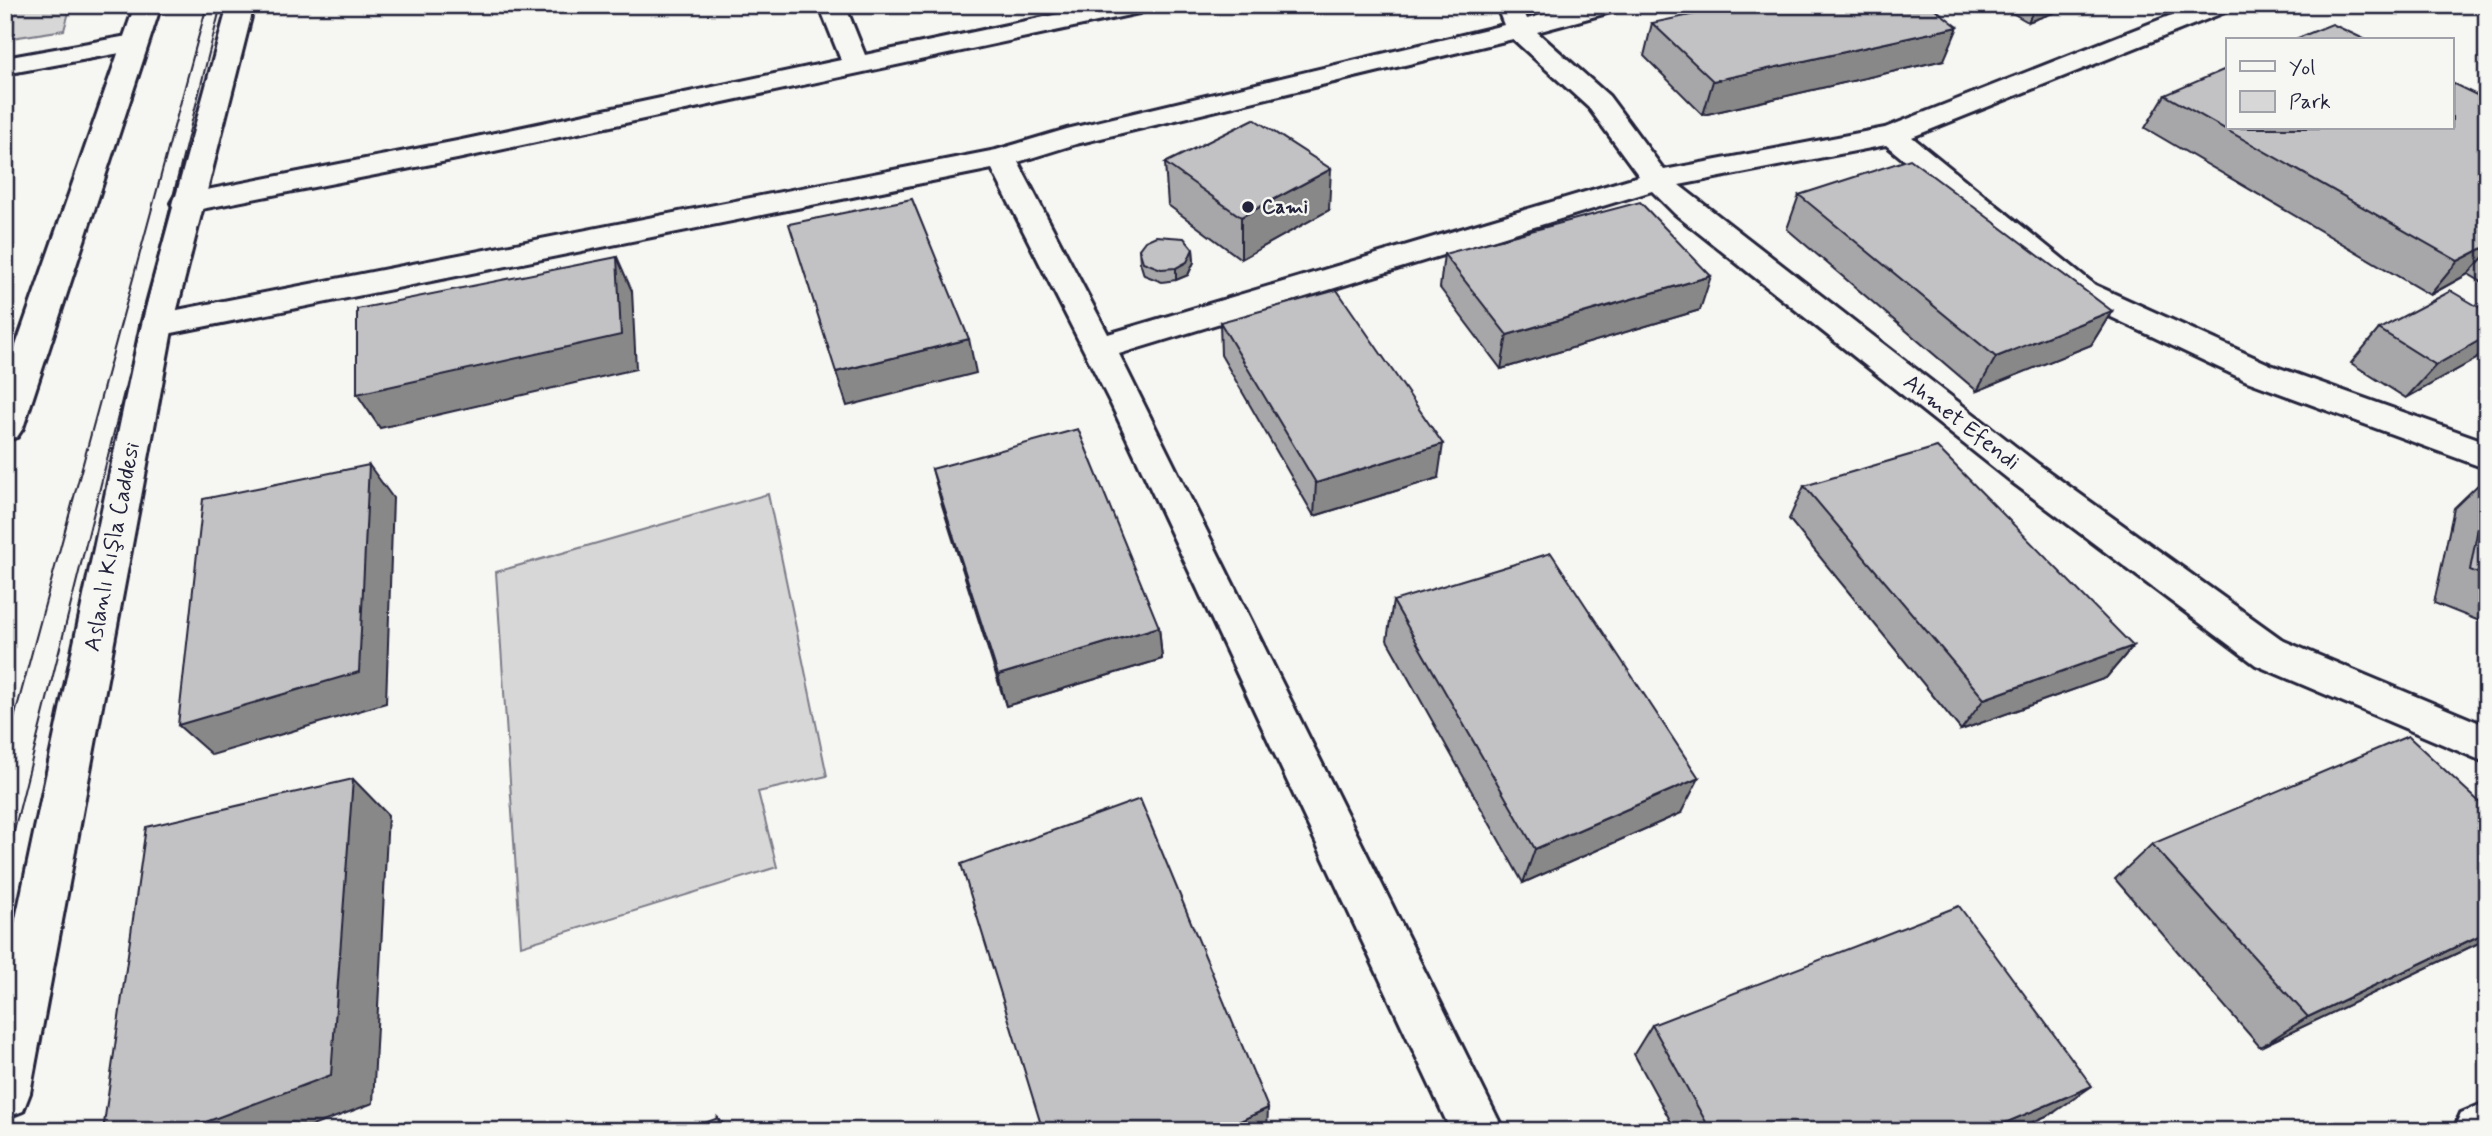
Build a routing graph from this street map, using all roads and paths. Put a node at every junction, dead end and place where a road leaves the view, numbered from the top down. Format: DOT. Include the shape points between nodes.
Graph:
graph roads {
  1 [pos="148,5"];
  2 [pos="241,5"];
  3 [pos="832,5"];
  4 [pos="1139,5"];
  5 [pos="1609,5"];
  6 [pos="2221,5"];
  7 [pos="1514,17"];
  8 [pos="133,43"];
  9 [pos="856,65"];
  10 [pos="5,66"];
  11 [pos="1892,135"];
  12 [pos="1001,158"];
  13 [pos="1657,180"];
  14 [pos="186,203"];
  15 [pos="157,326"];
  16 [pos="1099,348"];
  17 [pos="5,428"];
  18 [pos="2487,456"];
  19 [pos="2487,745"];
  20 [pos="5,1093"];
  21 [pos="2487,1128"];
  22 [pos="1478,1131"];
  23 [pos="2479,1131"];
  1 -- 8 [label="street"];
  2 -- 14 [label="street, Aslanlı Kışla Caddesi"];
  3 -- 9 [label="street"];
  4 -- 9 [label="street"];
  5 -- 7 [label="street"];
  6 -- 11 [label="street"];
  7 -- 12 [label="street"];
  7 -- 13 [label="street, Ahmet Efendi" via="1599,102"];
  8 -- 10 [label="street"];
  8 -- 17 [label="street"];
  9 -- 14 [label="street"];
  11 -- 13 [label="street"];
  11 -- 18 [label="street" via="2084,292 2259,373"];
  12 -- 15 [label="street"];
  12 -- 16 [label="street"];
  13 -- 16 [label="street"];
  13 -- 19 [label="street, Ahmet Efendi" via="2025,473 2270,653"];
  14 -- 15 [label="street, Aslanlı Kışla Caddesi"];
  15 -- 20 [label="street, Aslanlı Kışla Caddesi"];
  16 -- 22 [label="street"];
  21 -- 23 [label="street"];
}
